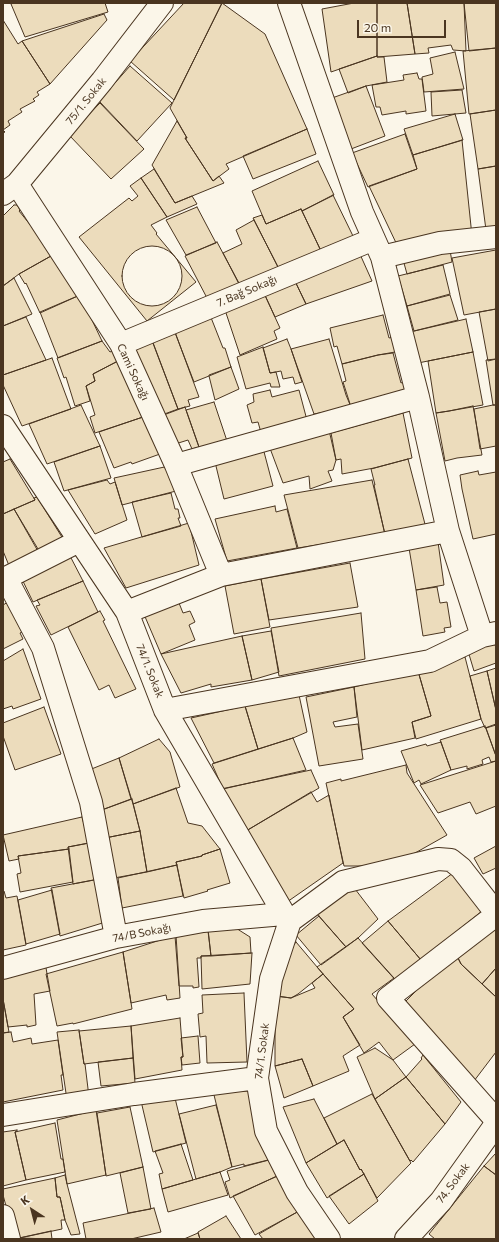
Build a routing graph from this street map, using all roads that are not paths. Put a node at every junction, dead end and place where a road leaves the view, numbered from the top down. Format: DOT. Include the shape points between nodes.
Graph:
graph roads {
  1 [pos="162,3"];
  2 [pos="289,3"];
  3 [pos="10,189"];
  4 [pos="496,237"];
  5 [pos="378,248"];
  6 [pos="120,344"];
  7 [pos="418,397"];
  8 [pos="3,426"];
  9 [pos="176,465"];
  10 [pos="448,530"];
  11 [pos="79,540"];
  12 [pos="221,575"];
  13 [pos="127,612"];
  14 [pos="489,635"];
  15 [pos="165,710"];
  16 [pos="496,914"];
  17 [pos="287,918"];
  18 [pos="116,937"];
  19 [pos="3,968"];
  20 [pos="257,1078"];
  21 [pos="3,1115"];
  22 [pos="496,1120"];
  23 [pos="496,1124"];
  24 [pos="3,1216"];
  25 [pos="9,1239"];
  26 [pos="329,1239"];
  27 [pos="406,1239"];
  1 -- 3 [label="street, 75/1. Sokak" via="102,81"];
  2 -- 5 [label="street"];
  3 -- 6 [label="street, Cami Sokağı"];
  4 -- 5 [label="street, 7. Bağ Sokağı"];
  5 -- 6 [label="street, 7. Bağ Sokağı"];
  5 -- 7 [label="street"];
  6 -- 9 [label="street, Cami Sokağı"];
  7 -- 9 [label="street"];
  7 -- 10 [label="street"];
  8 -- 11 [label="street, 74/1. Sokak"];
  9 -- 12 [label="street, Cami Sokağı"];
  10 -- 12 [label="street"];
  10 -- 14 [label="street"];
  11 -- 13 [label="street, 74/1. Sokak"];
  11 -- 18 [label="street" via="6,578 43,648 91,802"];
  12 -- 13 [label="street"];
  13 -- 15 [label="street, 74/1. Sokak"];
  14 -- 15 [label="street" via="430,661"];
  15 -- 17 [label="street, 74/1. Sokak"];
  16 -- 17 [label="street" via="461,868 451,860 438,859 343,882"];
  16 -- 22 [label="street" via="388,998"];
  17 -- 18 [label="street, 74/B Sokağı" via="203,921"];
  17 -- 20 [label="street, 74/1. Sokak" via="271,979"];
  18 -- 19 [label="street, 74/B Sokağı"];
  20 -- 21 [label="street"];
  20 -- 26 [label="street, 74/1. Sokak" via="266,1131 297,1192"];
  23 -- 27 [label="street, 74. Sokak" via="441,1201"];
  24 -- 25 [label="street"];
}
